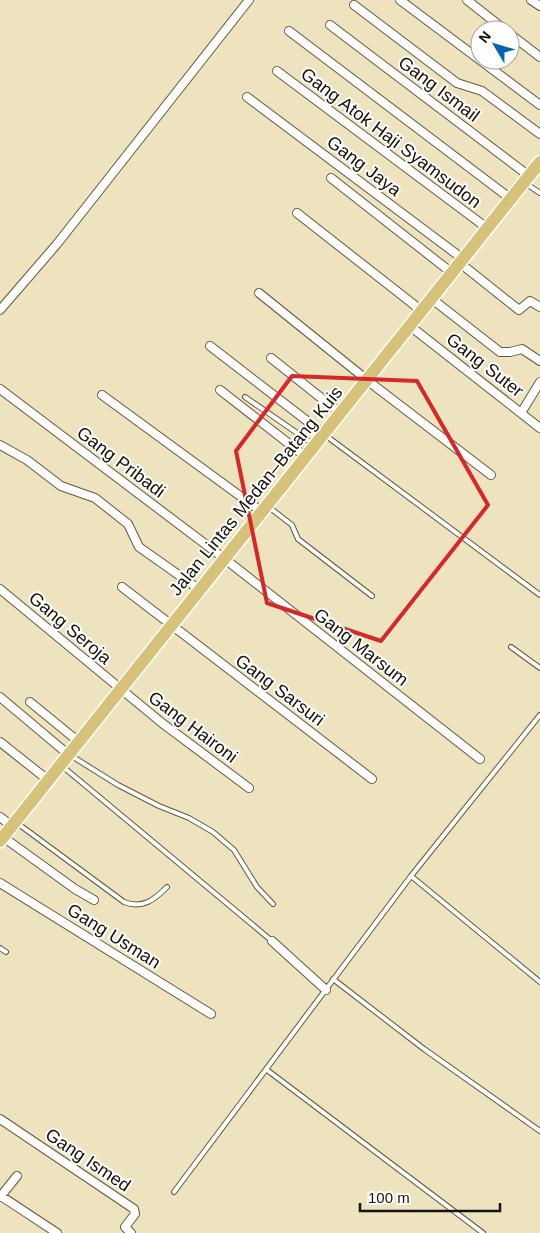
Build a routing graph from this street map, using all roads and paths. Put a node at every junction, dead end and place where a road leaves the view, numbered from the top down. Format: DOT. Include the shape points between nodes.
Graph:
graph roads {
  1 [pos="249,0"];
  2 [pos="400,0"];
  3 [pos="467,0"];
  4 [pos="531,0"];
  5 [pos="354,5"];
  6 [pos="540,6"];
  7 [pos="492,20"];
  8 [pos="330,25"];
  9 [pos="290,31"];
  10 [pos="520,42"];
  11 [pos="540,57"];
  12 [pos="276,71"];
  13 [pos="247,96"];
  14 [pos="540,105"];
  15 [pos="540,134"];
  16 [pos="540,162"];
  17 [pos="331,178"];
  18 [pos="527,180"];
  19 [pos="540,193"];
  20 [pos="511,200"];
  21 [pos="297,213"];
  22 [pos="487,228"];
  23 [pos="458,265"];
  24 [pos="259,293"];
  25 [pos="432,299"];
  26 [pos="540,307"];
  27 [pos="0,310"];
  28 [pos="422,311"];
  29 [pos="410,326"];
  30 [pos="210,346"];
  31 [pos="271,358"];
  32 [pos="540,361"];
  33 [pos="367,380"];
  34 [pos="540,382"];
  35 [pos="0,389"];
  36 [pos="220,390"];
  37 [pos="102,395"];
  38 [pos="245,397"];
  39 [pos="340,413"];
  40 [pos="521,413"];
  41 [pos="540,428"];
  42 [pos="324,434"];
  43 [pos="0,445"];
  44 [pos="314,446"];
  45 [pos="306,457"];
  46 [pos="491,475"];
  47 [pos="264,509"];
  48 [pos="225,559"];
  49 [pos="122,587"];
  50 [pos="0,589"];
  51 [pos="200,590"];
  52 [pos="540,594"];
  53 [pos="372,596"];
  54 [pos="171,625"];
  55 [pos="511,647"];
  56 [pos="540,668"];
  57 [pos="120,689"];
  58 [pos="0,697"];
  59 [pos="30,702"];
  60 [pos="540,715"];
  61 [pos="0,742"];
  62 [pos="79,742"];
  63 [pos="69,755"];
  64 [pos="480,759"];
  65 [pos="60,765"];
  66 [pos="372,779"];
  67 [pos="48,780"];
  68 [pos="249,788"];
  69 [pos="0,817"];
  70 [pos="14,824"];
  71 [pos="2,839"];
  72 [pos="411,876"];
  73 [pos="0,882"];
  74 [pos="167,887"];
  75 [pos="94,900"];
  76 [pos="273,904"];
  77 [pos="272,941"];
  78 [pos="0,948"];
  79 [pos="6,952"];
  80 [pos="333,979"];
  81 [pos="540,982"];
  82 [pos="326,990"];
  83 [pos="211,1014"];
  84 [pos="267,1070"];
  85 [pos="0,1119"];
  86 [pos="540,1132"];
  87 [pos="16,1176"];
  88 [pos="174,1192"];
  89 [pos="0,1196"];
  90 [pos="57,1233"];
  91 [pos="131,1233"];
  92 [pos="483,1233"];
  1 -- 27 [label="street" via="57,244"];
  2 -- 14 [label="street"];
  3 -- 7 [label="street"];
  4 -- 6 [label="street"];
  5 -- 15 [label="street" via="458,84 484,93"];
  8 -- 18 [label="street, Gang Ismail"];
  9 -- 20 [label="street"];
  10 -- 11 [label="street"];
  12 -- 22 [label="street, Gang Atok Haji Syamsudon"];
  13 -- 23 [label="street, Gang Jaya"];
  16 -- 18 [label="highway, Jalan Lintas Medan–Batang Kuis"];
  17 -- 23 [label="street"];
  18 -- 19 [label="lane"];
  18 -- 20 [label="highway, Jalan Lintas Medan–Batang Kuis"];
  20 -- 22 [label="highway, Jalan Lintas Medan–Batang Kuis"];
  21 -- 28 [label="street"];
  22 -- 23 [label="highway, Jalan Lintas Medan–Batang Kuis"];
  23 -- 25 [label="highway, Jalan Lintas Medan–Batang Kuis"];
  23 -- 26 [label="street" via="519,310 531,301"];
  24 -- 33 [label="street"];
  25 -- 28 [label="highway, Jalan Lintas Medan–Batang Kuis"];
  25 -- 32 [label="street" via="500,352 522,348"];
  28 -- 29 [label="highway, Jalan Lintas Medan–Batang Kuis"];
  29 -- 33 [label="highway, Jalan Lintas Medan–Batang Kuis"];
  29 -- 40 [label="street, Gang Suter"];
  30 -- 42 [label="street"];
  31 -- 39 [label="street"];
  33 -- 39 [label="highway, Jalan Lintas Medan–Batang Kuis"];
  33 -- 46 [label="street"];
  34 -- 40 [label="street"];
  35 -- 48 [label="street, Gang Pribadi"];
  36 -- 45 [label="street"];
  37 -- 47 [label="street"];
  38 -- 44 [label="lane"];
  39 -- 42 [label="highway, Jalan Lintas Medan–Batang Kuis"];
  40 -- 41 [label="street, Gang Suter"];
  42 -- 44 [label="highway, Jalan Lintas Medan–Batang Kuis"];
  42 -- 52 [label="lane"];
  43 -- 51 [label="street" via="27,460 61,486 94,498 128,524 139,547"];
  44 -- 45 [label="highway, Jalan Lintas Medan–Batang Kuis"];
  45 -- 47 [label="highway, Jalan Lintas Medan–Batang Kuis"];
  47 -- 48 [label="highway, Jalan Lintas Medan–Batang Kuis"];
  47 -- 53 [label="lane" via="290,523 298,539"];
  48 -- 51 [label="highway, Jalan Lintas Medan–Batang Kuis"];
  48 -- 64 [label="street, Gang Marsum"];
  49 -- 54 [label="street, Gang Sarsuri"];
  50 -- 57 [label="street, Gang Seroja"];
  51 -- 54 [label="highway, Jalan Lintas Medan–Batang Kuis"];
  54 -- 57 [label="highway, Jalan Lintas Medan–Batang Kuis"];
  54 -- 66 [label="street, Gang Sarsuri"];
  55 -- 56 [label="lane"];
  57 -- 62 [label="highway, Jalan Lintas Medan–Batang Kuis"];
  57 -- 68 [label="street, Gang Haironi"];
  58 -- 63 [label="street"];
  59 -- 62 [label="street"];
  60 -- 72 [label="lane"];
  61 -- 67 [label="street"];
  62 -- 63 [label="highway, Jalan Lintas Medan–Batang Kuis"];
  63 -- 65 [label="highway, Jalan Lintas Medan–Batang Kuis"];
  63 -- 76 [label="lane" via="118,785 213,832 234,850 257,887"];
  65 -- 67 [label="highway, Jalan Lintas Medan–Batang Kuis"];
  65 -- 77 [label="lane"];
  67 -- 70 [label="highway, Jalan Lintas Medan–Batang Kuis"];
  69 -- 70 [label="street"];
  70 -- 71 [label="highway, Jalan Lintas Medan–Batang Kuis"];
  70 -- 74 [label="lane" via="124,902 134,906 143,904 154,900"];
  71 -- 75 [label="street"];
  72 -- 80 [label="lane"];
  72 -- 81 [label="lane"];
  73 -- 83 [label="street, Gang Usman"];
  77 -- 82 [label="street"];
  78 -- 79 [label="lane"];
  80 -- 82 [label="lane"];
  80 -- 86 [label="lane"];
  82 -- 84 [label="lane"];
  84 -- 88 [label="lane"];
  84 -- 92 [label="lane"];
  85 -- 91 [label="street, Gang Ismed" via="134,1209 136,1212 125,1226"];
  87 -- 89 [label="street"];
  89 -- 90 [label="street"];
}
